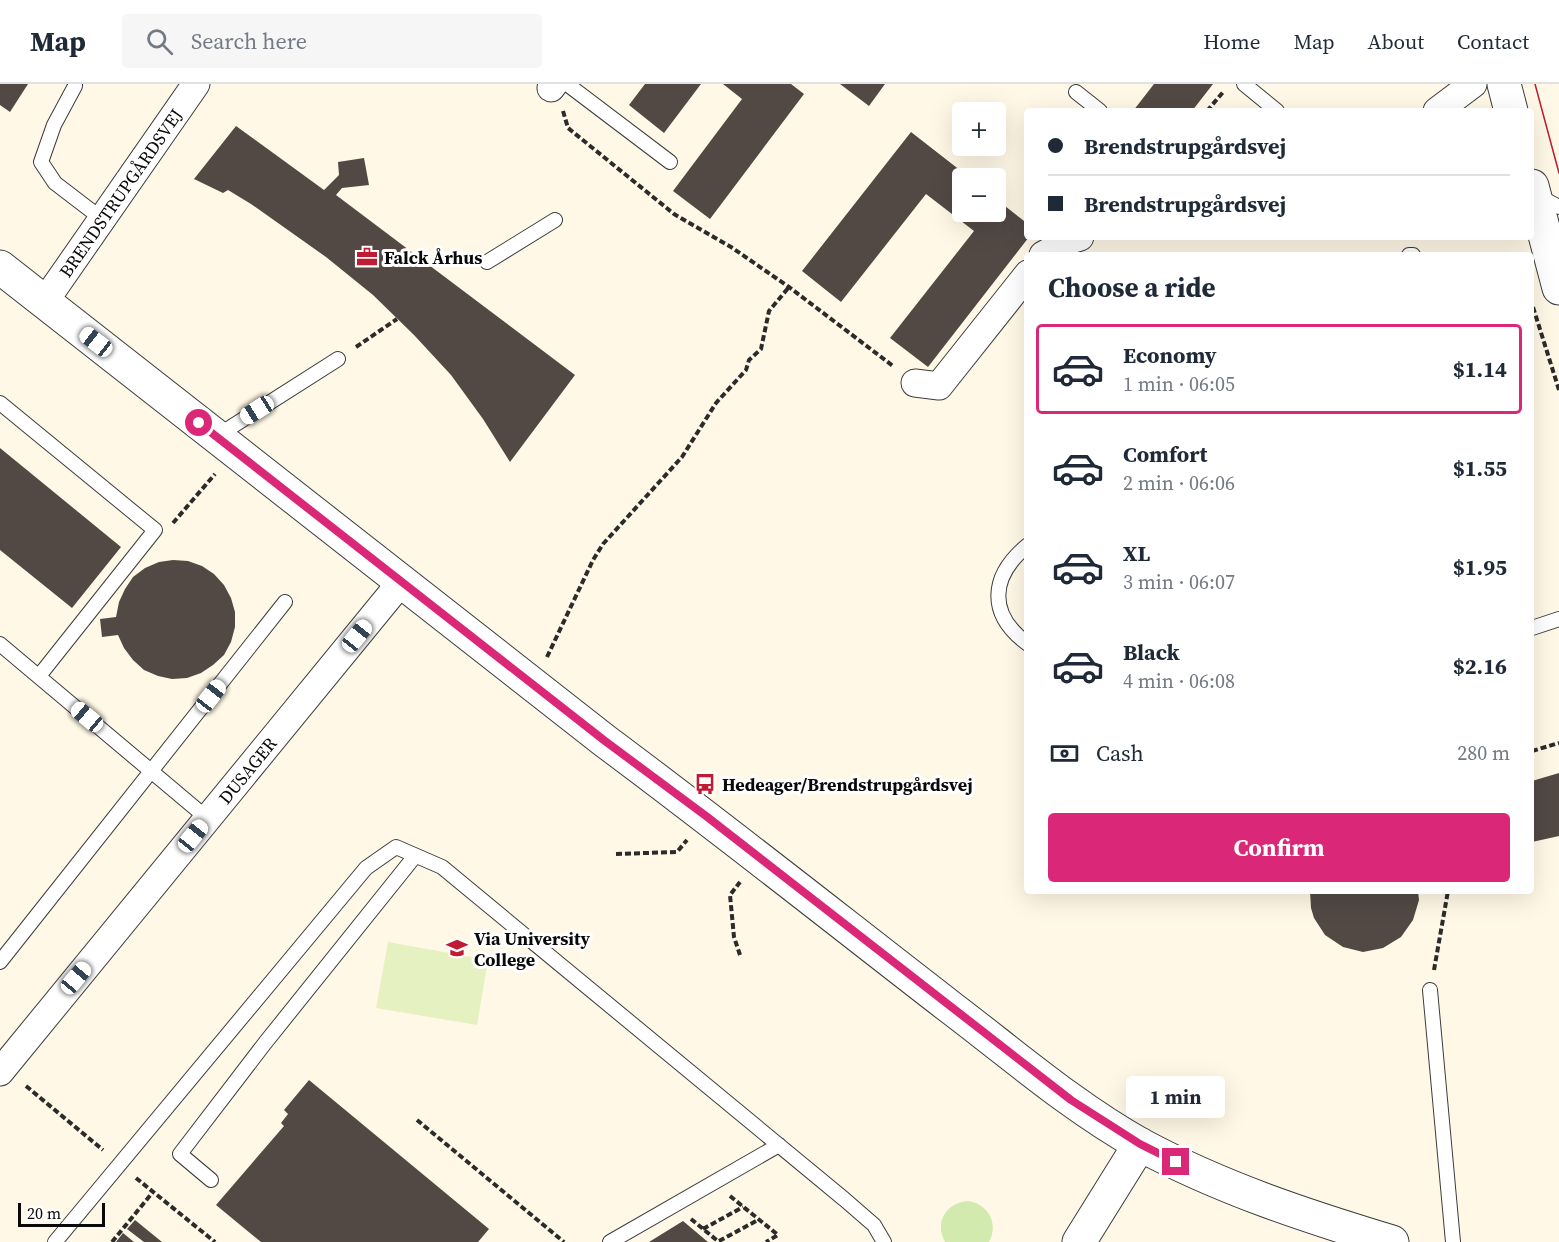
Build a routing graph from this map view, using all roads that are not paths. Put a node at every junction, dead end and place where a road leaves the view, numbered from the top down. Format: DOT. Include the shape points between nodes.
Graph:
graph roads {
  1 [pos="75,84"];
  2 [pos="196,84"];
  3 [pos="1244,84"];
  4 [pos="1473,84"];
  5 [pos="1504,84"];
  6 [pos="557,85"];
  7 [pos="1076,92"];
  8 [pos="1096,108"];
  9 [pos="1273,108"];
  10 [pos="1441,108"];
  11 [pos="1510,108"];
  12 [pos="670,162"];
  13 [pos="1541,196"];
  14 [pos="102,219"];
  15 [pos="555,220"];
  16 [pos="1070,240"];
  17 [pos="1048,252"];
  18 [pos="487,262"];
  19 [pos="0,267"];
  20 [pos="1024,279"];
  21 [pos="1559,288"];
  22 [pos="45,301"];
  23 [pos="338,359"];
  24 [pos="915,383"];
  25 [pos="0,403"];
  26 [pos="226,443"];
  27 [pos="1024,548"];
  28 [pos="402,581"];
  29 [pos="285,602"];
  30 [pos="1559,619"];
  31 [pos="1534,627"];
  32 [pos="1024,641"];
  33 [pos="0,644"];
  34 [pos="39,676"];
  35 [pos="152,770"];
  36 [pos="208,819"];
  37 [pos="415,856"];
  38 [pos="0,962"];
  39 [pos="1430,990"];
  40 [pos="1,1068"];
  41 [pos="1140,1144"];
  42 [pos="779,1145"];
  43 [pos="211,1180"];
  44 [pos="55,1242"];
  45 [pos="610,1242"];
  46 [pos="884,1242"];
  47 [pos="1079,1242"];
  48 [pos="1392,1242"];
  49 [pos="1453,1242"];
  1 -- 14 [label="lane" via="41,162 55,183"];
  2 -- 14 [label="street, BRENDSTRUPGÅRDSVEJ"];
  3 -- 9 [label="lane"];
  4 -- 10 [label="street"];
  5 -- 11 [label="street"];
  6 -- 12 [label="lane"];
  7 -- 8 [label="lane"];
  13 -- 21 [label="street"];
  14 -- 22 [label="street, BRENDSTRUPGÅRDSVEJ"];
  15 -- 18 [label="lane"];
  16 -- 17 [label="street"];
  19 -- 22 [label="street"];
  20 -- 24 [label="street" via="939,386"];
  22 -- 26 [label="street"];
  23 -- 26 [label="lane"];
  25 -- 34 [label="lane" via="155,530"];
  26 -- 28 [label="street"];
  27 -- 32 [label="lane" via="1002,574 997,598 1002,617"];
  28 -- 36 [label="street, DUSAGER"];
  28 -- 41 [label="street" via="1071,1100"];
  29 -- 35 [label="lane"];
  30 -- 31 [label="lane"];
  33 -- 34 [label="lane"];
  34 -- 35 [label="lane"];
  35 -- 36 [label="lane"];
  35 -- 38 [label="lane"];
  36 -- 40 [label="street, DUSAGER"];
  37 -- 42 [label="lane" via="442,867"];
  37 -- 43 [label="lane" via="180,1154"];
  37 -- 44 [label="lane" via="396,847 366,868"];
  39 -- 49 [label="lane"];
  41 -- 47 [label="street"];
  41 -- 48 [label="street" via="1229,1188"];
  42 -- 45 [label="lane"];
  42 -- 46 [label="lane" via="874,1225"];
}
